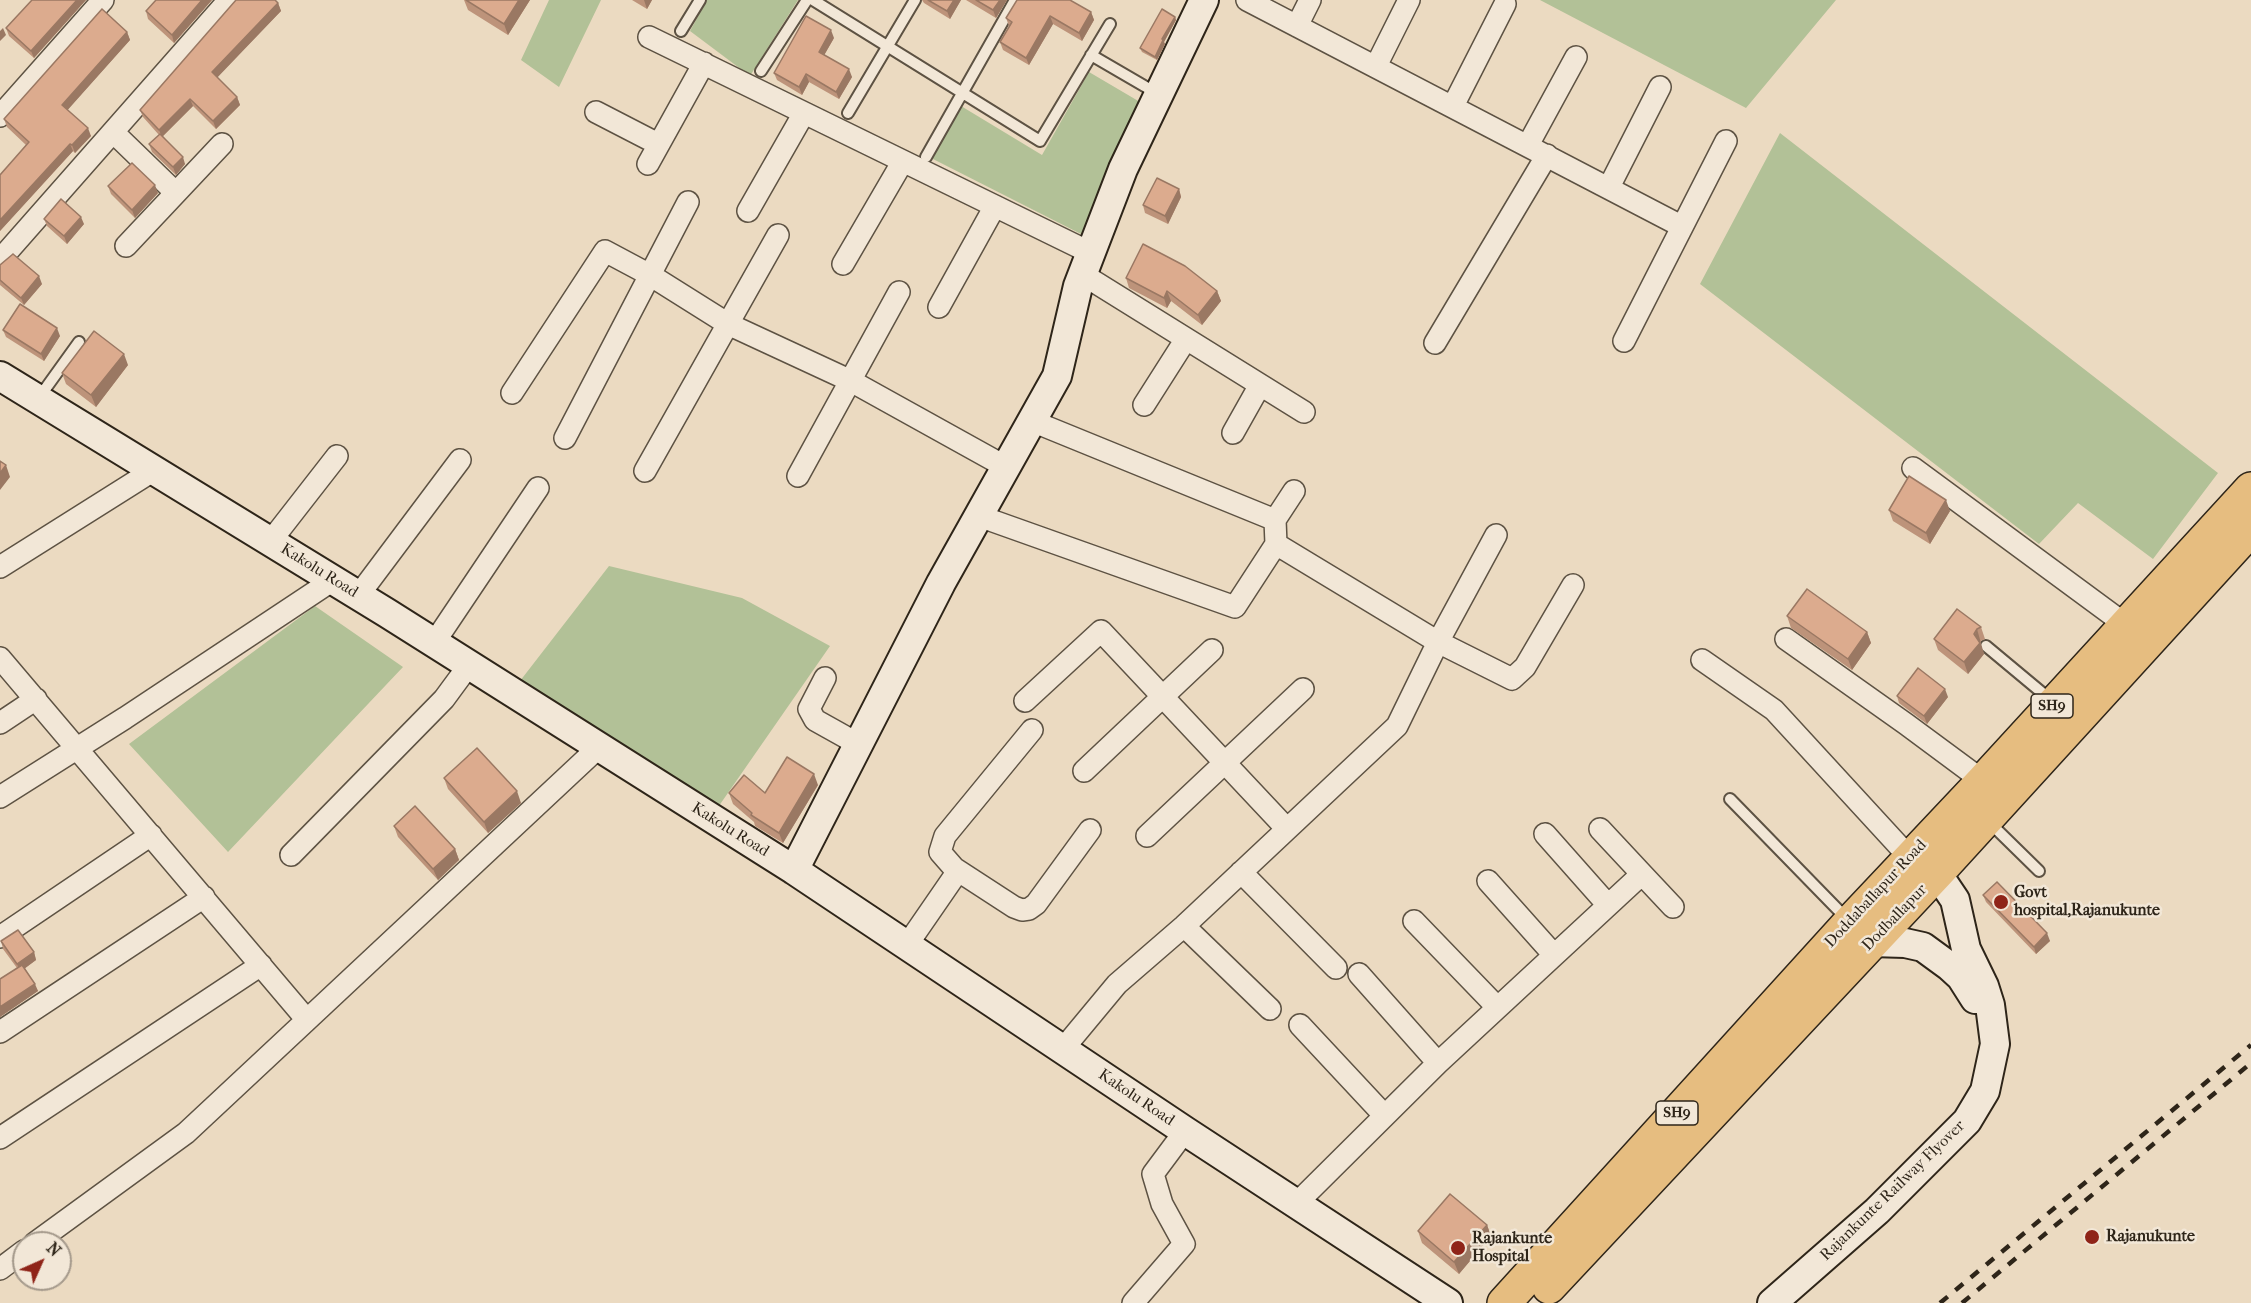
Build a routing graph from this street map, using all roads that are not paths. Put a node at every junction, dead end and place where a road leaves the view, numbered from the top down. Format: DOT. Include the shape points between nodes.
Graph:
graph roads {
  1 [pos="103,0"];
  2 [pos="229,0"];
  3 [pos="700,0"];
  4 [pos="807,0"];
  5 [pos="813,0"];
  6 [pos="915,0"];
  7 [pos="1016,0"];
  8 [pos="1247,0"];
  9 [pos="1310,0"];
  10 [pos="1409,0"];
  11 [pos="1196,3"];
  12 [pos="1505,4"];
  13 [pos="1110,24"];
  14 [pos="1297,26"];
  15 [pos="681,31"];
  16 [pos="649,37"];
  17 [pos="887,46"];
  18 [pos="1091,55"];
  19 [pos="1576,57"];
  20 [pos="704,63"];
  21 [pos="1376,66"];
  22 [pos="761,71"];
  23 [pos="1660,87"];
  24 [pos="963,93"];
  25 [pos="1159,94"];
  26 [pos="1453,106"];
  27 [pos="596,112"];
  28 [pos="804,113"];
  29 [pos="848,113"];
  30 [pos="0,116"];
  31 [pos="113,132"];
  32 [pos="1726,141"];
  33 [pos="222,144"];
  34 [pos="658,144"];
  35 [pos="1528,145"];
  36 [pos="1547,155"];
  37 [pos="926,157"];
  38 [pos="903,161"];
  39 [pos="648,164"];
  40 [pos="1609,187"];
  41 [pos="176,193"];
  42 [pos="688,202"];
  43 [pos="995,206"];
  44 [pos="748,211"];
  45 [pos="1682,226"];
  46 [pos="777,235"];
  47 [pos="126,246"];
  48 [pos="0,260"];
  49 [pos="1087,263"];
  50 [pos="843,264"];
  51 [pos="650,275"];
  52 [pos="899,292"];
  53 [pos="939,307"];
  54 [pos="728,324"];
  55 [pos="1186,339"];
  56 [pos="1624,341"];
  57 [pos="79,342"];
  58 [pos="1435,343"];
  59 [pos="0,376"];
  60 [pos="851,381"];
  61 [pos="1260,385"];
  62 [pos="512,393"];
  63 [pos="38,399"];
  64 [pos="1144,405"];
  65 [pos="1304,412"];
  66 [pos="1032,421"];
  67 [pos="1233,433"];
  68 [pos="565,438"];
  69 [pos="337,456"];
  70 [pos="460,460"];
  71 [pos="1006,467"];
  72 [pos="1913,468"];
  73 [pos="154,470"];
  74 [pos="645,471"];
  75 [pos="798,476"];
  76 [pos="538,488"];
  77 [pos="2251,489"];
  78 [pos="1294,491"];
  79 [pos="979,516"];
  80 [pos="1275,520"];
  81 [pos="2251,528"];
  82 [pos="1496,535"];
  83 [pos="270,542"];
  84 [pos="1276,544"];
  85 [pos="0,567"];
  86 [pos="333,580"];
  87 [pos="1573,585"];
  88 [pos="358,596"];
  89 [pos="2126,626"];
  90 [pos="1786,639"];
  91 [pos="1438,642"];
  92 [pos="434,644"];
  93 [pos="1986,646"];
  94 [pos="1212,650"];
  95 [pos="0,658"];
  96 [pos="1702,660"];
  97 [pos="469,665"];
  98 [pos="825,678"];
  99 [pos="1303,689"];
  100 [pos="1163,697"];
  101 [pos="36,699"];
  102 [pos="1025,701"];
  103 [pos="2055,703"];
  104 [pos="0,723"];
  105 [pos="1032,730"];
  106 [pos="858,744"];
  107 [pos="599,747"];
  108 [pos="78,748"];
  109 [pos="1224,762"];
  110 [pos="1084,771"];
  111 [pos="1983,781"];
  112 [pos="0,797"];
  113 [pos="1730,799"];
  114 [pos="1986,820"];
  115 [pos="1287,829"];
  116 [pos="1600,829"];
  117 [pos="1090,830"];
  118 [pos="1545,834"];
  119 [pos="151,835"];
  120 [pos="1148,836"];
  121 [pos="291,855"];
  122 [pos="1923,859"];
  123 [pos="795,870"];
  124 [pos="958,871"];
  125 [pos="2039,871"];
  126 [pos="1241,872"];
  127 [pos="1642,874"];
  128 [pos="1488,881"];
  129 [pos="204,897"];
  130 [pos="1607,904"];
  131 [pos="1673,907"];
  132 [pos="1414,921"];
  133 [pos="1184,926"];
  134 [pos="1860,932"];
  135 [pos="0,937"];
  136 [pos="907,945"];
  137 [pos="1554,955"];
  138 [pos="261,965"];
  139 [pos="1336,968"];
  140 [pos="1359,974"];
  141 [pos="1497,1007"];
  142 [pos="1270,1009"];
  143 [pos="307,1020"];
  144 [pos="1300,1025"];
  145 [pos="0,1032"];
  146 [pos="1063,1049"];
  147 [pos="1438,1063"];
  148 [pos="1991,1064"];
  149 [pos="1384,1115"];
  150 [pos="1185,1131"];
  151 [pos="0,1138"];
  152 [pos="1297,1203"];
  153 [pos="51,1231"];
  154 [pos="1133,1303"];
  155 [pos="1448,1303"];
  156 [pos="1504,1303"];
  157 [pos="1535,1303"];
  158 [pos="1772,1303"];
  1 -- 30 [label="street"];
  2 -- 31 [label="street"];
  3 -- 15 [label="lane"];
  4 -- 22 [label="lane"];
  5 -- 17 [label="lane"];
  6 -- 17 [label="lane"];
  7 -- 24 [label="lane"];
  8 -- 14 [label="street"];
  9 -- 14 [label="street"];
  10 -- 21 [label="street"];
  11 -- 25 [label="main road"];
  12 -- 26 [label="street"];
  13 -- 18 [label="lane"];
  14 -- 21 [label="street"];
  16 -- 20 [label="street"];
  17 -- 24 [label="lane"];
  17 -- 29 [label="lane"];
  18 -- 24 [label="lane" via="1040,141"];
  18 -- 25 [label="lane"];
  19 -- 35 [label="street"];
  20 -- 28 [label="street"];
  20 -- 34 [label="street"];
  21 -- 26 [label="street"];
  23 -- 40 [label="street"];
  24 -- 37 [label="lane"];
  25 -- 49 [label="main road" via="1123,169"];
  26 -- 35 [label="street"];
  27 -- 34 [label="street"];
  28 -- 38 [label="street"];
  28 -- 44 [label="street"];
  31 -- 41 [label="street"];
  31 -- 48 [label="street"];
  32 -- 45 [label="street"];
  33 -- 41 [label="street"];
  34 -- 39 [label="street"];
  35 -- 36 [label="street"];
  36 -- 40 [label="street"];
  36 -- 58 [label="street"];
  38 -- 43 [label="street"];
  38 -- 50 [label="street"];
  40 -- 45 [label="street"];
  41 -- 47 [label="street"];
  42 -- 51 [label="street"];
  43 -- 49 [label="street"];
  43 -- 53 [label="street"];
  45 -- 56 [label="street"];
  46 -- 54 [label="street"];
  49 -- 55 [label="street"];
  49 -- 66 [label="main road" via="1057,376"];
  51 -- 54 [label="street"];
  51 -- 62 [label="street" via="605,251"];
  51 -- 68 [label="street"];
  52 -- 60 [label="street"];
  54 -- 60 [label="street"];
  54 -- 74 [label="street"];
  55 -- 61 [label="street"];
  55 -- 64 [label="street"];
  57 -- 63 [label="lane"];
  59 -- 63 [label="main road, Kakolu Road"];
  60 -- 71 [label="street"];
  60 -- 75 [label="street"];
  61 -- 65 [label="street"];
  61 -- 67 [label="street"];
  63 -- 73 [label="main road, Kakolu Road"];
  66 -- 71 [label="main road"];
  66 -- 80 [label="street"];
  69 -- 83 [label="street"];
  70 -- 88 [label="street"];
  71 -- 79 [label="main road"];
  72 -- 89 [label="street"];
  73 -- 83 [label="main road, Kakolu Road"];
  73 -- 85 [label="street"];
  76 -- 92 [label="street"];
  77 -- 89 [label="main road, Doddaballapur Road / SH9"];
  78 -- 80 [label="street"];
  79 -- 84 [label="street" via="1235,607"];
  79 -- 106 [label="main road"];
  80 -- 84 [label="street"];
  81 -- 114 [label="main road, Dodballapur / SH9"];
  82 -- 91 [label="street"];
  83 -- 86 [label="main road, Kakolu Road"];
  84 -- 91 [label="street"];
  86 -- 88 [label="main road, Kakolu Road"];
  86 -- 108 [label="street"];
  87 -- 91 [label="street" via="1525,667 1512,679"];
  88 -- 92 [label="main road, Kakolu Road"];
  89 -- 103 [label="main road, Doddaballapur Road / SH9"];
  90 -- 111 [label="street"];
  91 -- 115 [label="street" via="1397,726"];
  92 -- 97 [label="main road, Kakolu Road"];
  93 -- 103 [label="lane"];
  94 -- 100 [label="street"];
  95 -- 101 [label="street"];
  96 -- 122 [label="street" via="1774,710"];
  97 -- 107 [label="main road, Kakolu Road"];
  97 -- 121 [label="street" via="444,699"];
  98 -- 106 [label="street" via="809,709 815,720"];
  99 -- 109 [label="street"];
  100 -- 102 [label="street" via="1101,631"];
  100 -- 109 [label="street"];
  100 -- 110 [label="street"];
  101 -- 104 [label="street"];
  101 -- 108 [label="street"];
  103 -- 111 [label="main road, Doddaballapur Road / SH9"];
  105 -- 124 [label="street" via="945,836 940,852"];
  106 -- 123 [label="main road"];
  107 -- 123 [label="main road, Kakolu Road"];
  107 -- 143 [label="street"];
  108 -- 112 [label="street"];
  108 -- 119 [label="street"];
  109 -- 115 [label="street"];
  109 -- 120 [label="street"];
  111 -- 122 [label="main road, Doddaballapur Road / SH9"];
  113 -- 134 [label="lane"];
  114 -- 122 [label="main road, Dodballapur / SH9"];
  114 -- 125 [label="lane"];
  115 -- 126 [label="street"];
  116 -- 127 [label="street"];
  117 -- 124 [label="street" via="1029,909 1014,907"];
  118 -- 130 [label="street"];
  119 -- 129 [label="street"];
  119 -- 135 [label="street"];
  122 -- 134 [label="main road, Doddaballapur Road / SH9"];
  122 -- 148 [label="main road, Rajankunte Railway Flyover" via="1955,900 1966,949 1984,986 1995,1044"];
  123 -- 136 [label="main road, Kakolu Road"];
  124 -- 136 [label="street"];
  126 -- 133 [label="street"];
  126 -- 139 [label="street"];
  127 -- 130 [label="street"];
  127 -- 131 [label="street"];
  128 -- 137 [label="street"];
  129 -- 138 [label="street"];
  129 -- 145 [label="street"];
  130 -- 137 [label="street"];
  132 -- 141 [label="street"];
  133 -- 142 [label="street"];
  133 -- 146 [label="street" via="1117,984"];
  134 -- 148 [label="main road, Rajankunte Railway Flyover" via="1923,947 1949,966 1980,1009 1987,1027"];
  134 -- 156 [label="main road, Doddaballapur Road / SH9"];
  134 -- 157 [label="main road, Dodballapur / SH9"];
  136 -- 146 [label="main road, Kakolu Road"];
  137 -- 141 [label="street"];
  138 -- 143 [label="street"];
  138 -- 151 [label="street"];
  140 -- 147 [label="street"];
  141 -- 147 [label="street"];
  143 -- 153 [label="street" via="186,1133"];
  144 -- 149 [label="street"];
  146 -- 150 [label="main road, Kakolu Road"];
  147 -- 149 [label="street"];
  148 -- 158 [label="main road, Rajankunte Railway Flyover" via="1985,1091 1967,1120 1877,1211"];
  149 -- 152 [label="street"];
  150 -- 152 [label="main road, Kakolu Road"];
  150 -- 154 [label="street" via="1153,1174 1162,1204 1184,1244"];
  152 -- 155 [label="main road, Kakolu Road"];
}
